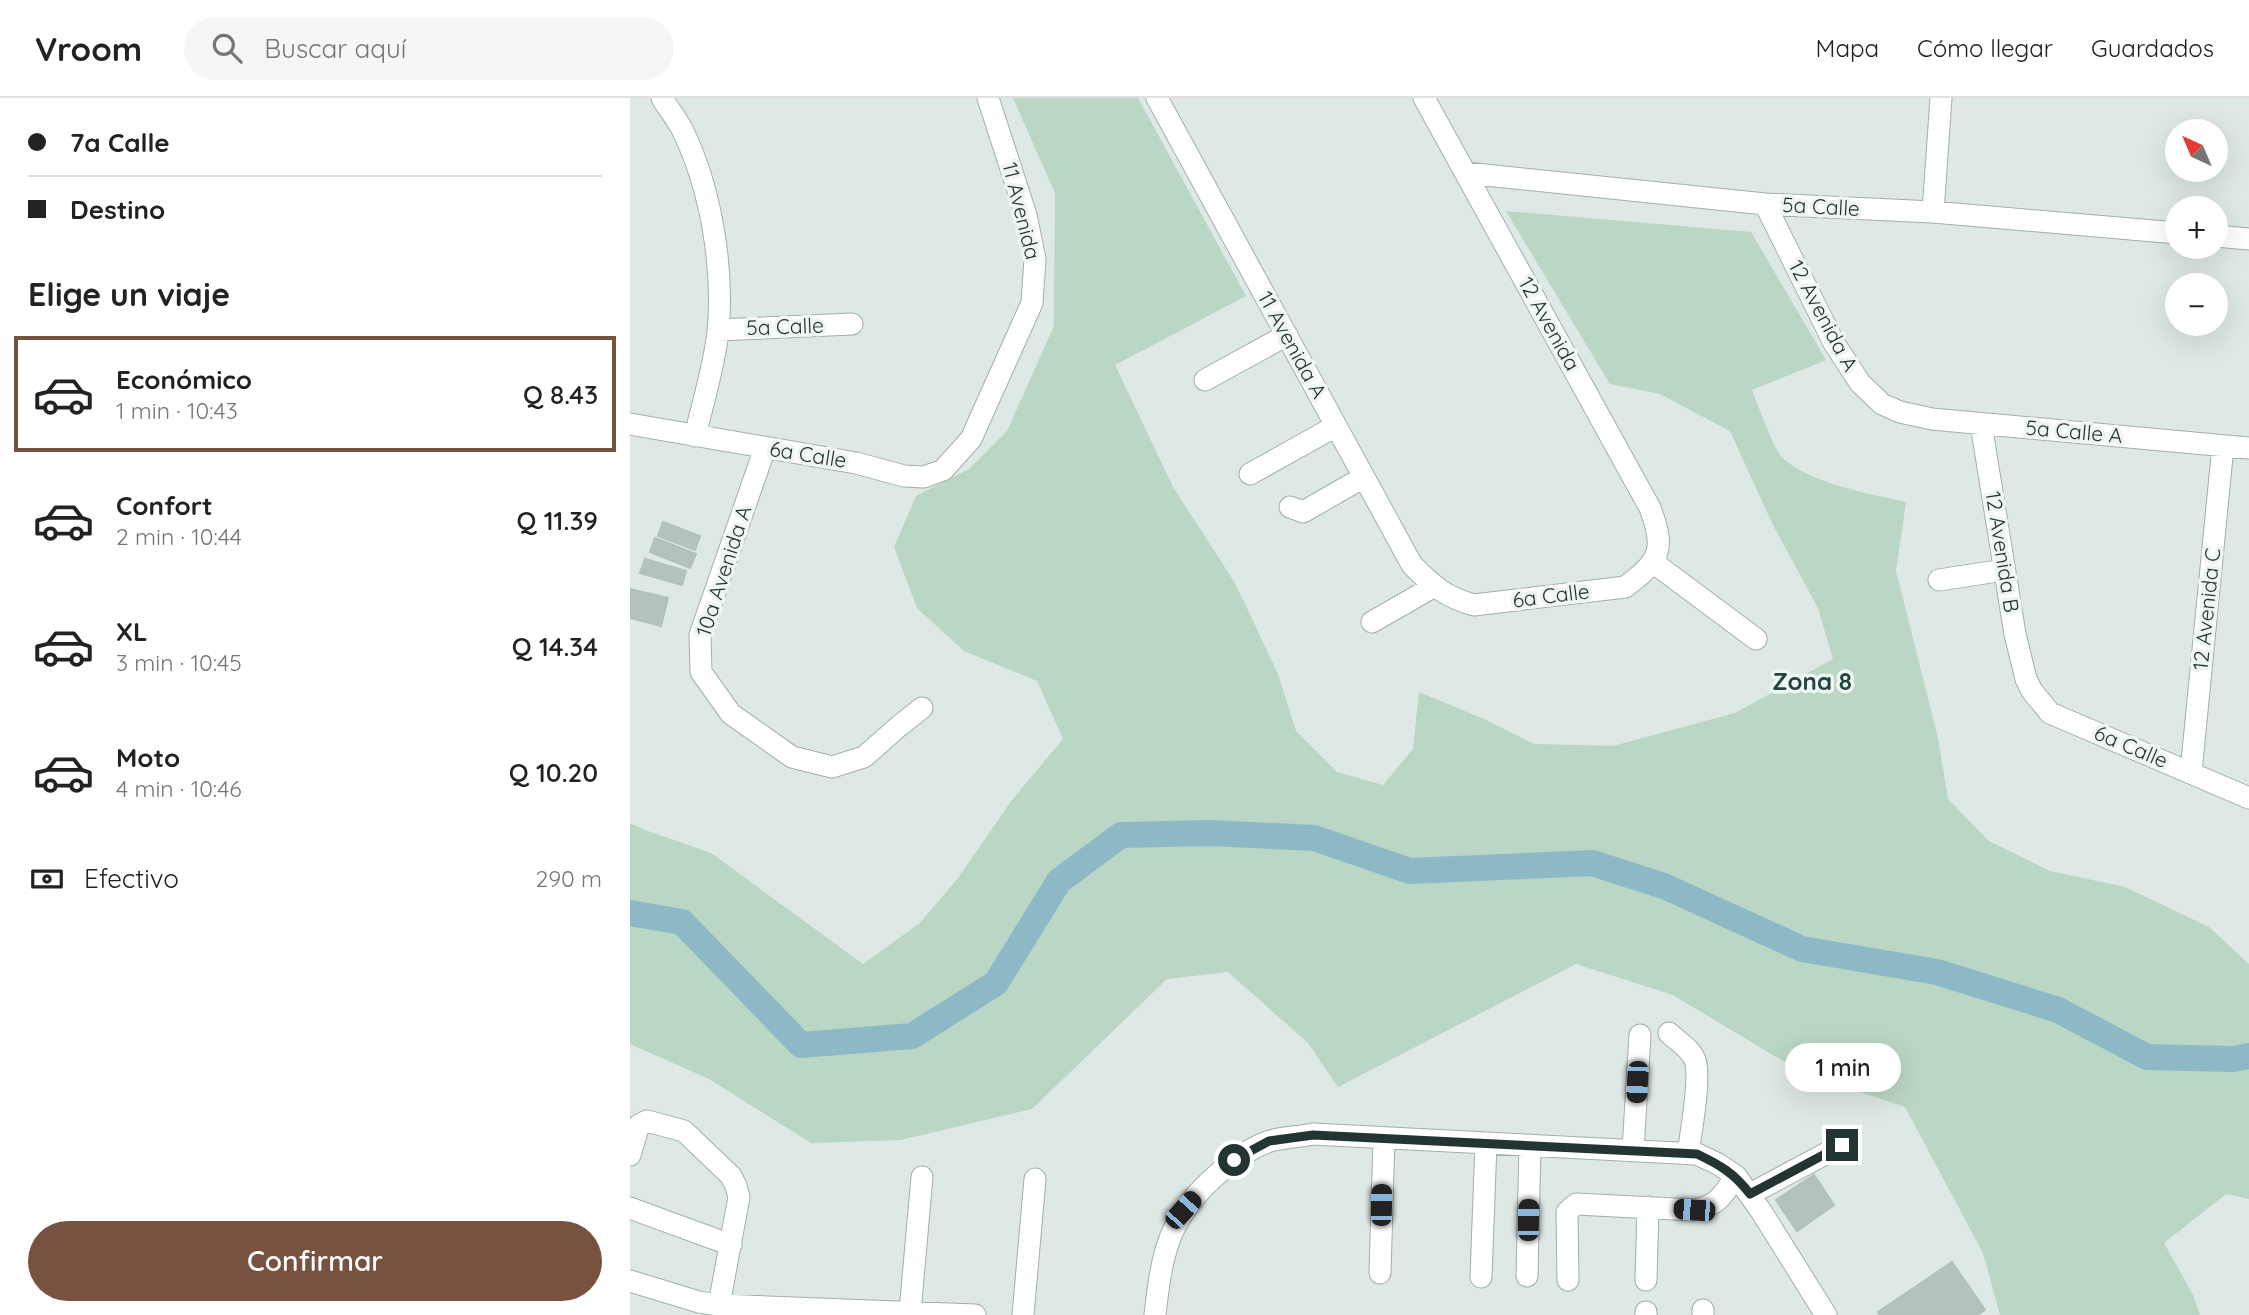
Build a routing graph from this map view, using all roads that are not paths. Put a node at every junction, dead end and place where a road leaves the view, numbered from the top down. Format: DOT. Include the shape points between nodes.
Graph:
graph roads {
  1 [pos="662,98"];
  2 [pos="988,98"];
  3 [pos="1157,98"];
  4 [pos="1424,98"];
  5 [pos="1941,98"];
  6 [pos="1466,173"];
  7 [pos="1765,204"];
  8 [pos="1933,212"];
  9 [pos="2165,232"];
  10 [pos="2228,237"];
  11 [pos="2249,239"];
  12 [pos="852,324"];
  13 [pos="718,330"];
  14 [pos="1287,335"];
  15 [pos="1205,380"];
  16 [pos="1900,412"];
  17 [pos="630,424"];
  18 [pos="1981,424"];
  19 [pos="1336,426"];
  20 [pos="695,436"];
  21 [pos="971,439"];
  22 [pos="2223,446"];
  23 [pos="765,448"];
  24 [pos="2249,448"];
  25 [pos="1250,474"];
  26 [pos="1364,477"];
  27 [pos="1290,506"];
  28 [pos="1656,558"];
  29 [pos="2004,569"];
  30 [pos="1939,580"];
  31 [pos="1433,587"];
  32 [pos="1372,622"];
  33 [pos="1756,639"];
  34 [pos="2026,679"];
  35 [pos="922,708"];
  36 [pos="2191,772"];
  37 [pos="2249,798"];
  38 [pos="1669,1033"];
  39 [pos="1640,1035"];
  40 [pos="1384,1138"];
  41 [pos="1486,1143"];
  42 [pos="1530,1145"];
  43 [pos="1842,1145"];
  44 [pos="1633,1150"];
  45 [pos="1688,1153"];
  46 [pos="630,1155"];
  47 [pos="1736,1176"];
  48 [pos="922,1177"];
  49 [pos="1035,1178"];
  50 [pos="1750,1194"];
  51 [pos="1648,1207"];
  52 [pos="630,1208"];
  53 [pos="731,1245"];
  54 [pos="1380,1273"];
  55 [pos="1527,1276"];
  56 [pos="1481,1277"];
  57 [pos="1568,1280"];
  58 [pos="1646,1280"];
  59 [pos="630,1281"];
  60 [pos="706,1307"];
  61 [pos="917,1313"];
  62 [pos="975,1315"];
  63 [pos="1023,1315"];
  64 [pos="1155,1315"];
  65 [pos="1826,1315"];
  1 -- 13 [label="street" via="682,129 703,185 719,260"];
  2 -- 21 [label="street, 11 Avenida" via="1026,215 1035,259 1032,303"];
  3 -- 14 [label="street, 11 Avenida A"];
  4 -- 6 [label="street, 12 Avenida"];
  5 -- 8 [label="street"];
  6 -- 7 [label="street, 5a Calle"];
  6 -- 28 [label="street, 12 Avenida" via="1650,508 1658,530"];
  7 -- 8 [label="street, 5a Calle"];
  7 -- 16 [label="street, 12 Avenida A" via="1834,343 1860,383 1882,404"];
  8 -- 9 [label="street, 5a Calle"];
  10 -- 11 [label="street"];
  12 -- 13 [label="street, 5a Calle"];
  13 -- 20 [label="street"];
  14 -- 15 [label="street"];
  14 -- 19 [label="street, 11 Avenida A"];
  16 -- 18 [label="street, 5a Calle A"];
  17 -- 20 [label="street, 6a Calle"];
  18 -- 22 [label="street, 5a Calle A"];
  18 -- 29 [label="street, 12 Avenida B"];
  19 -- 25 [label="street"];
  19 -- 26 [label="street, 11 Avenida A"];
  20 -- 23 [label="street, 6a Calle"];
  21 -- 23 [label="street, 6a Calle" via="943,470 923,477"];
  22 -- 24 [label="street, 5a Calle A"];
  22 -- 36 [label="street, 12 Avenida C"];
  23 -- 35 [label="street, 10a Avenida A" via="700,635 701,672 731,714 792,757 832,767 864,757"];
  26 -- 27 [label="street" via="1303,512"];
  26 -- 31 [label="street, 11 Avenida A" via="1412,565"];
  28 -- 31 [label="street, 6a Calle" via="1625,587 1474,605"];
  28 -- 33 [label="street"];
  29 -- 30 [label="street"];
  29 -- 34 [label="street, 12 Avenida B"];
  31 -- 32 [label="street"];
  34 -- 36 [label="street, 6a Calle" via="2050,713"];
  36 -- 37 [label="street, 6a Calle"];
  38 -- 45 [label="street" via="1696,1061"];
  39 -- 44 [label="street"];
  40 -- 41 [label="street"];
  40 -- 54 [label="street"];
  40 -- 64 [label="street" via="1302,1136 1269,1141 1234,1160 1183,1210 1164,1251"];
  41 -- 42 [label="street"];
  41 -- 56 [label="street"];
  42 -- 44 [label="street"];
  42 -- 55 [label="street"];
  43 -- 50 [label="street"];
  44 -- 45 [label="street"];
  45 -- 47 [label="street" via="1707,1158"];
  46 -- 53 [label="street" via="639,1125 647,1121 684,1131 731,1176 739,1196"];
  47 -- 50 [label="street"];
  47 -- 51 [label="street" via="1708,1208"];
  48 -- 61 [label="street"];
  49 -- 63 [label="street"];
  50 -- 65 [label="street"];
  51 -- 57 [label="street" via="1571,1206 1567,1212"];
  51 -- 58 [label="street"];
  52 -- 53 [label="street"];
  53 -- 60 [label="street"];
  59 -- 60 [label="street"];
  60 -- 61 [label="street"];
  61 -- 62 [label="street"];
}
